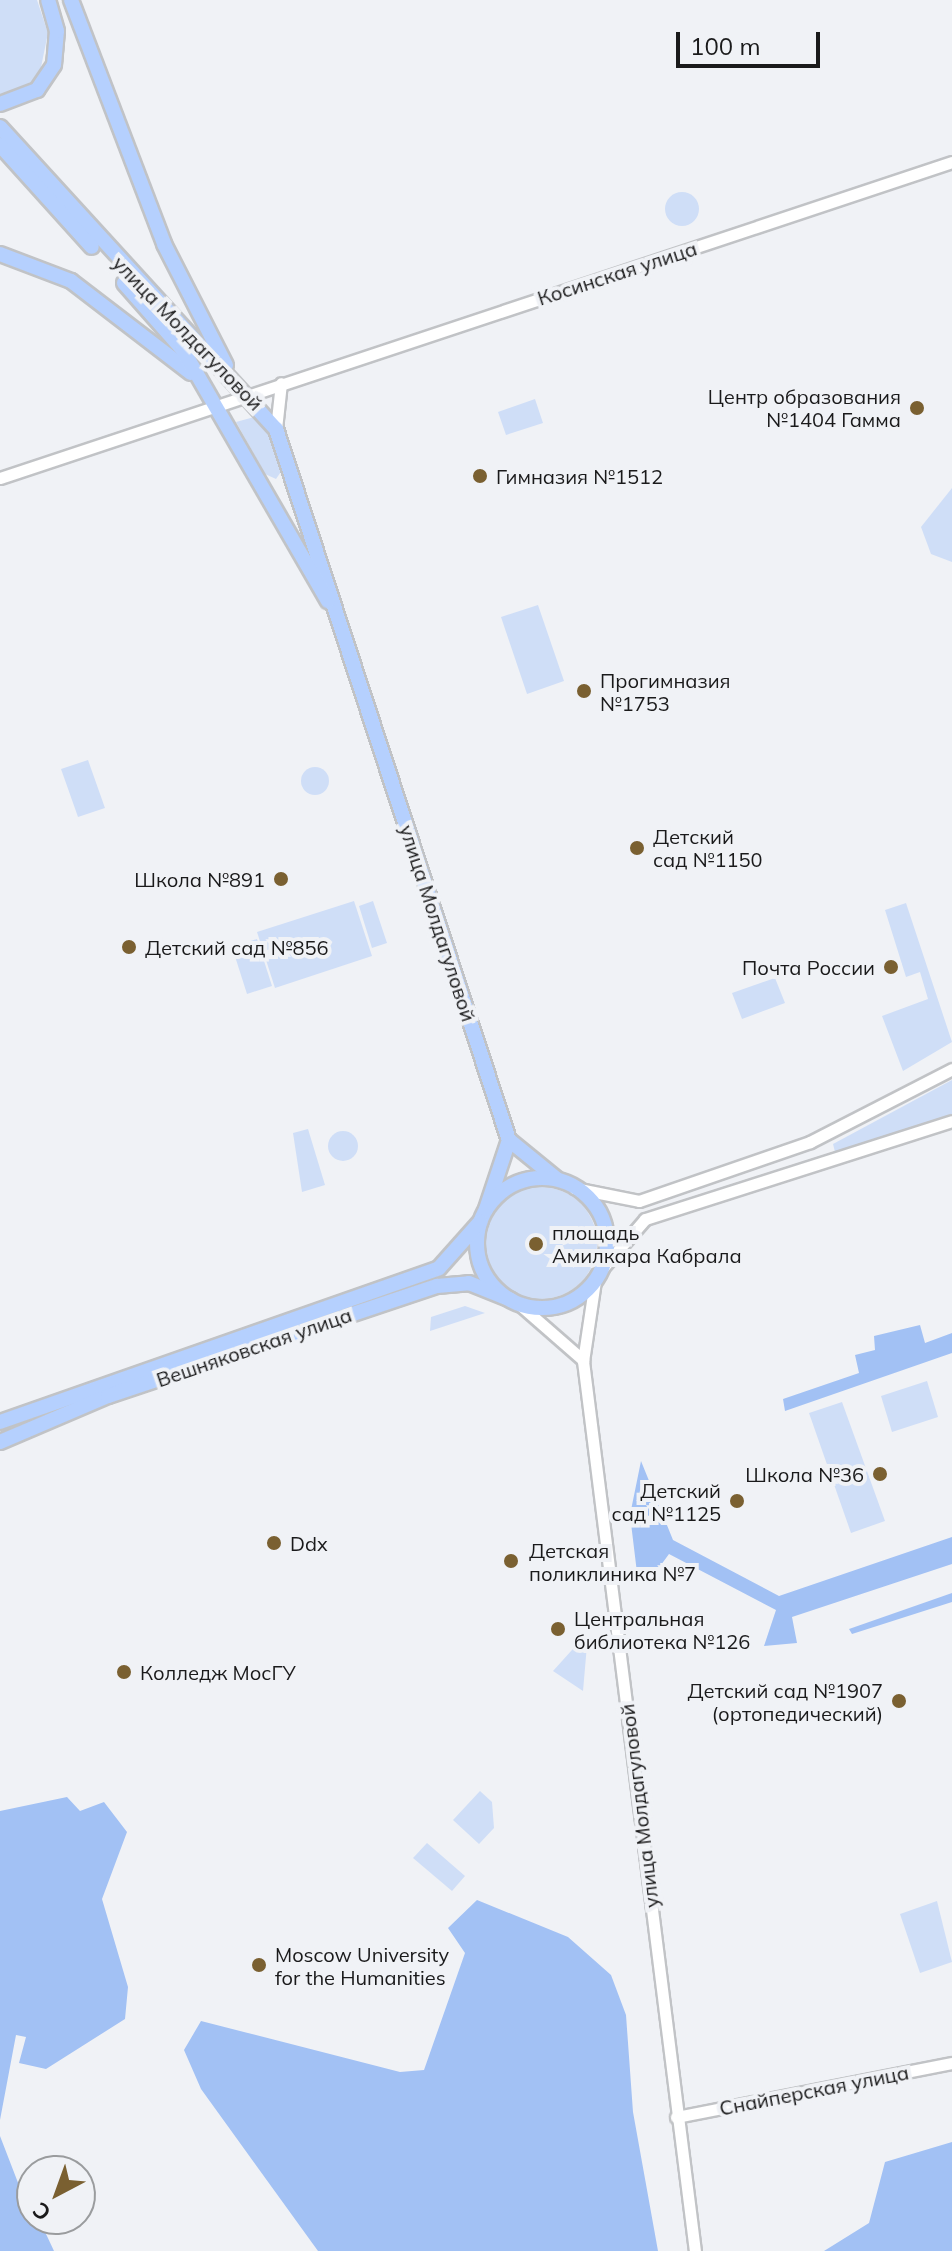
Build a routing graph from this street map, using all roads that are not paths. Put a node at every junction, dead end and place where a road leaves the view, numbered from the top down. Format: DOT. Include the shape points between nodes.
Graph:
graph roads {
  1 [pos="48,0"];
  2 [pos="71,0"];
  3 [pos="0,104"];
  4 [pos="0,127"];
  5 [pos="0,145"];
  6 [pos="952,162"];
  7 [pos="0,254"];
  8 [pos="232,376"];
  9 [pos="281,383"];
  10 [pos="206,386"];
  11 [pos="249,392"];
  12 [pos="216,403"];
  13 [pos="276,429"];
  14 [pos="0,478"];
  15 [pos="317,539"];
  16 [pos="298,546"];
  17 [pos="336,615"];
  18 [pos="952,1069"];
  19 [pos="952,1121"];
  20 [pos="509,1140"];
  21 [pos="567,1184"];
  22 [pos="483,1215"];
  23 [pos="598,1276"];
  24 [pos="516,1302"];
  25 [pos="583,1361"];
  26 [pos="145,1366"];
  27 [pos="150,1382"];
  28 [pos="69,1394"];
  29 [pos="74,1410"];
  30 [pos="0,1422"];
  31 [pos="0,1442"];
  32 [pos="952,2063"];
  33 [pos="676,2117"];
  34 [pos="695,2251"];
  1 -- 3 [label="main road" via="57,31 54,65 37,90"];
  2 -- 8 [label="main road" via="164,244"];
  4 -- 8 [label="main road, улица Молдагуловой" via="122,267"];
  5 -- 10 [label="main road, улица Молдагуловой" via="163,324"];
  6 -- 9 [label="street, Косинская улица"];
  7 -- 10 [label="main road" via="71,281"];
  8 -- 11 [label="main road, улица Молдагуловой"];
  9 -- 11 [label="street, Косинская улица"];
  9 -- 13 [label="street"];
  10 -- 12 [label="main road, улица Молдагуловой"];
  11 -- 12 [label="street, Косинская улица"];
  11 -- 13 [label="main road, улица Молдагуловой"];
  12 -- 14 [label="street, Косинская улица"];
  12 -- 16 [label="main road, улица Молдагуловой"];
  13 -- 15 [label="main road, улица Молдагуловой"];
  15 -- 16 [label="street" via="310,548"];
  15 -- 17 [label="main road, улица Молдагуловой"];
  16 -- 17 [label="main road, улица Молдагуловой"];
  17 -- 20 [label="main road, улица Молдагуловой"];
  18 -- 21 [label="street" via="810,1142 639,1201"];
  19 -- 23 [label="street" via="645,1219"];
  20 -- 21 [label="main road"];
  20 -- 22 [label="main road"];
  21 -- 22 [label="main road" via="516,1184"];
  21 -- 23 [label="main road" via="601,1217"];
  22 -- 24 [label="main road" via="479,1259"];
  22 -- 26 [label="main road, Вешняковская улица" via="439,1268"];
  23 -- 24 [label="main road" via="565,1304"];
  23 -- 25 [label="street, улица Молдагуловой"];
  24 -- 25 [label="street"];
  24 -- 27 [label="main road, Вешняковская улица" via="469,1283 446,1283"];
  25 -- 33 [label="street, улица Молдагуловой"];
  26 -- 27 [label="street" via="140,1377"];
  26 -- 28 [label="main road, Вешняковская улица"];
  27 -- 29 [label="main road, Вешняковская улица"];
  28 -- 29 [label="street" via="79,1400"];
  28 -- 30 [label="main road, Вешняковская улица"];
  29 -- 31 [label="main road, Вешняковская улица"];
  32 -- 33 [label="street, Снайперская улица"];
  33 -- 34 [label="street, улица Молдагуловой"];
}
